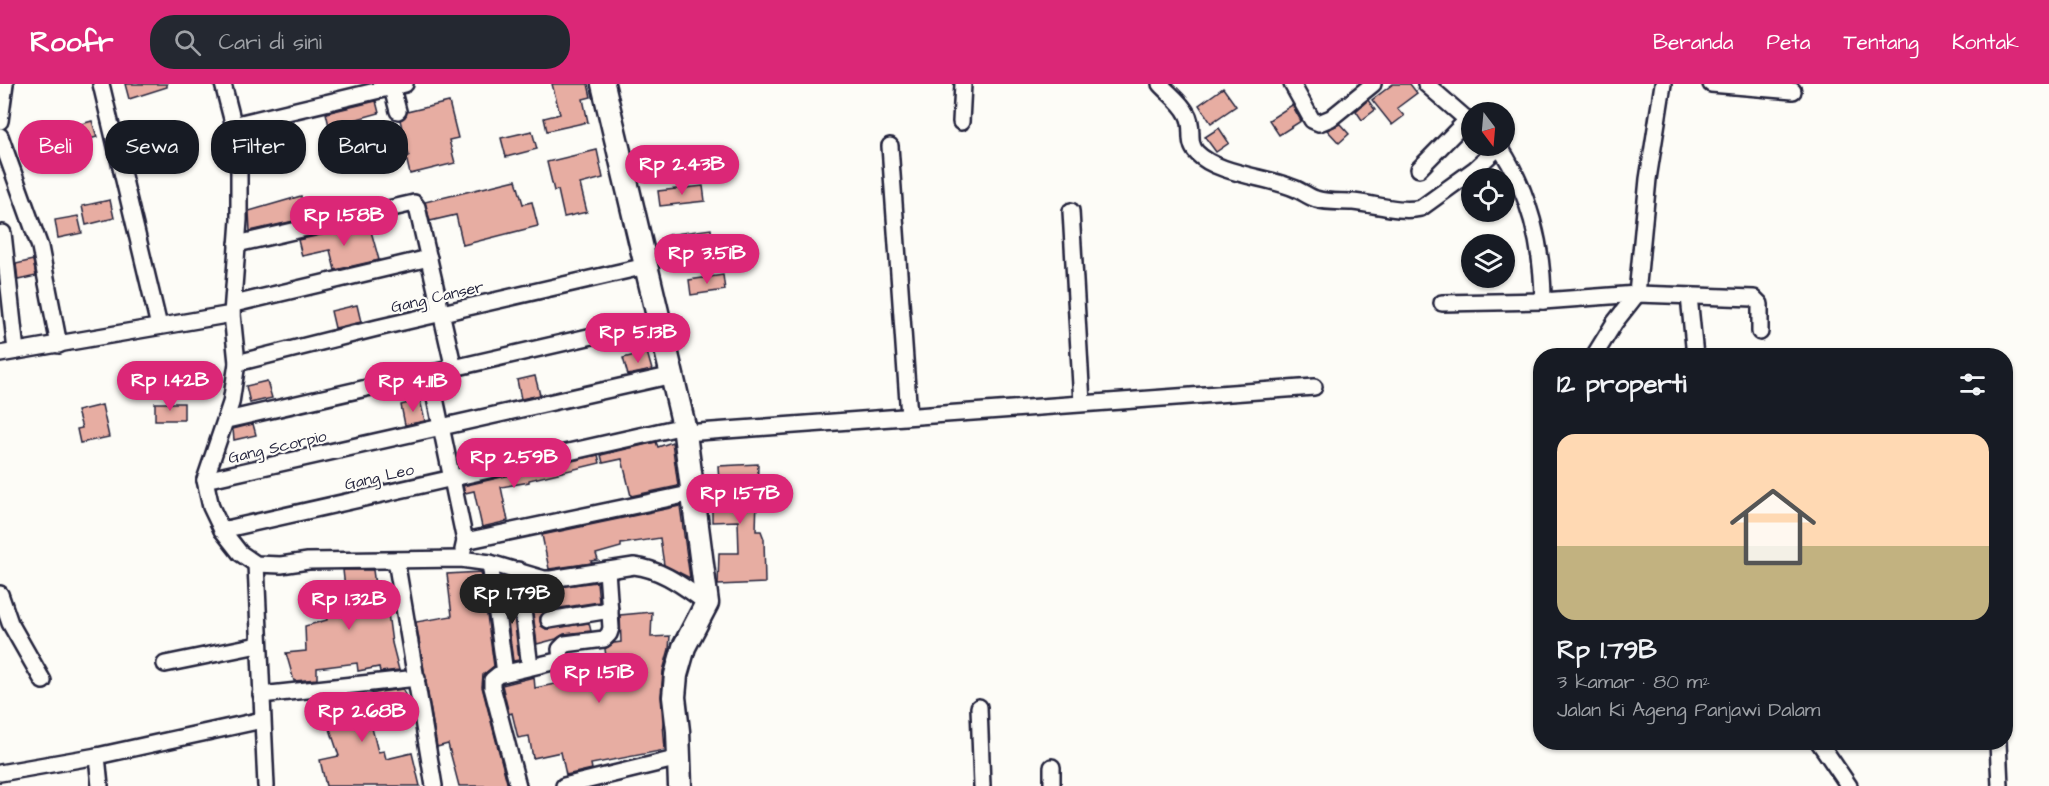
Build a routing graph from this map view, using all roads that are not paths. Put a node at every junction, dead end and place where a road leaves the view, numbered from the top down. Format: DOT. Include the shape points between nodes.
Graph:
graph roads {
  1 [pos="101,84"];
  2 [pos="223,84"];
  3 [pos="603,84"];
  4 [pos="963,84"];
  5 [pos="1160,84"];
  6 [pos="1292,84"];
  7 [pos="1373,84"];
  8 [pos="1426,84"];
  9 [pos="1663,84"];
  10 [pos="1710,84"];
  11 [pos="396,85"];
  12 [pos="3,88"];
  13 [pos="1793,91"];
  14 [pos="398,111"];
  15 [pos="1461,115"];
  16 [pos="232,120"];
  17 [pos="253,120"];
  18 [pos="0,121"];
  19 [pos="961,122"];
  20 [pos="1461,130"];
  21 [pos="0,135"];
  22 [pos="890,146"];
  23 [pos="1489,156"];
  24 [pos="1504,156"];
  25 [pos="1419,169"];
  26 [pos="238,174"];
  27 [pos="1071,211"];
  28 [pos="3,233"];
  29 [pos="237,244"];
  30 [pos="429,258"];
  31 [pos="646,266"];
  32 [pos="1637,294"];
  33 [pos="1689,296"];
  34 [pos="1543,301"];
  35 [pos="1442,303"];
  36 [pos="233,309"];
  37 [pos="441,314"];
  38 [pos="658,321"];
  39 [pos="159,326"];
  40 [pos="1760,332"];
  41 [pos="59,345"];
  42 [pos="1599,348"];
  43 [pos="1694,348"];
  44 [pos="16,351"];
  45 [pos="0,354"];
  46 [pos="237,363"];
  47 [pos="454,369"];
  48 [pos="430,374"];
  49 [pos="673,375"];
  50 [pos="1314,387"];
  51 [pos="1082,403"];
  52 [pos="909,416"];
  53 [pos="226,420"];
  54 [pos="442,427"];
  55 [pos="684,430"];
  56 [pos="450,478"];
  57 [pos="205,480"];
  58 [pos="694,493"];
  59 [pos="222,530"];
  60 [pos="465,542"];
  61 [pos="461,559"];
  62 [pos="396,560"];
  63 [pos="490,563"];
  64 [pos="256,564"];
  65 [pos="518,570"];
  66 [pos="607,570"];
  67 [pos="0,594"];
  68 [pos="707,603"];
  69 [pos="610,610"];
  70 [pos="549,620"];
  71 [pos="258,645"];
  72 [pos="165,664"];
  73 [pos="530,667"];
  74 [pos="505,673"];
  75 [pos="417,678"];
  76 [pos="43,681"];
  77 [pos="261,695"];
  78 [pos="979,707"];
  79 [pos="262,720"];
  80 [pos="1824,750"];
  81 [pos="1998,750"];
  82 [pos="97,756"];
  83 [pos="679,758"];
  84 [pos="1052,767"];
  85 [pos="0,773"];
  86 [pos="100,786"];
  87 [pos="266,786"];
  88 [pos="434,786"];
  89 [pos="518,786"];
  90 [pos="564,786"];
  91 [pos="680,786"];
  92 [pos="982,786"];
  93 [pos="1052,786"];
  94 [pos="1849,786"];
  95 [pos="2000,786"];
  1 -- 39 [label="street"];
  2 -- 16 [label="street"];
  3 -- 31 [label="main road"];
  4 -- 19 [label="street"];
  5 -- 23 [label="street" via="1187,114 1191,145 1198,154 1232,171 1296,188 1314,199 1410,211 1421,208"];
  6 -- 7 [label="street" via="1312,120 1319,123"];
  8 -- 15 [label="street"];
  9 -- 32 [label="street" via="1648,178"];
  10 -- 13 [label="street"];
  11 -- 14 [label="street"];
  11 -- 17 [label="street"];
  12 -- 18 [label="street"];
  20 -- 25 [label="street"];
  21 -- 41 [label="street" via="40,248"];
  22 -- 52 [label="street"];
  24 -- 34 [label="street" via="1525,197 1532,221 1543,270"];
  26 -- 29 [label="street"];
  27 -- 51 [label="street"];
  28 -- 44 [label="street"];
  29 -- 30 [label="street" via="411,203 417,207"];
  29 -- 36 [label="street"];
  30 -- 36 [label="street"];
  30 -- 37 [label="street"];
  31 -- 37 [label="street, Gang Canser"];
  31 -- 38 [label="main road"];
  32 -- 33 [label="street"];
  32 -- 34 [label="street"];
  32 -- 42 [label="street"];
  33 -- 40 [label="street" via="1754,298 1760,304"];
  33 -- 43 [label="street"];
  34 -- 35 [label="street"];
  36 -- 39 [label="street"];
  36 -- 46 [label="street"];
  37 -- 46 [label="street, Gang Canser"];
  37 -- 47 [label="street"];
  38 -- 47 [label="street"];
  38 -- 49 [label="main road"];
  39 -- 41 [label="street"];
  41 -- 44 [label="street"];
  44 -- 45 [label="street"];
  46 -- 53 [label="street"];
  47 -- 48 [label="street"];
  48 -- 53 [label="street"];
  48 -- 54 [label="street"];
  49 -- 54 [label="street, Gang Scorpio"];
  49 -- 55 [label="main road"];
  50 -- 51 [label="street, Gang Leo"];
  51 -- 52 [label="street, Gang Leo"];
  52 -- 55 [label="street, Gang Leo"];
  53 -- 57 [label="street"];
  54 -- 56 [label="street"];
  54 -- 57 [label="street, Gang Scorpio"];
  55 -- 56 [label="street, Gang Leo"];
  55 -- 58 [label="main road"];
  56 -- 59 [label="street, Gang Leo"];
  56 -- 60 [label="street"];
  57 -- 59 [label="street" via="210,507"];
  58 -- 60 [label="street"];
  58 -- 68 [label="main road"];
  59 -- 64 [label="street" via="240,553"];
  60 -- 61 [label="street"];
  61 -- 62 [label="street"];
  61 -- 63 [label="street"];
  62 -- 64 [label="street"];
  62 -- 75 [label="street"];
  63 -- 65 [label="street"];
  63 -- 74 [label="street"];
  64 -- 71 [label="street"];
  65 -- 66 [label="street" via="551,579"];
  65 -- 73 [label="street"];
  66 -- 68 [label="street" via="634,567 658,571"];
  66 -- 69 [label="street"];
  67 -- 76 [label="street" via="10,623"];
  68 -- 83 [label="main road" via="684,647 676,675"];
  69 -- 70 [label="street"];
  69 -- 73 [label="street" via="609,634 604,639 562,645 561,660"];
  71 -- 72 [label="street"];
  71 -- 77 [label="street"];
  73 -- 74 [label="street"];
  74 -- 89 [label="street" via="492,680 492,687"];
  75 -- 77 [label="street"];
  75 -- 88 [label="street"];
  77 -- 79 [label="street"];
  78 -- 92 [label="street"];
  79 -- 82 [label="street"];
  79 -- 87 [label="street"];
  80 -- 94 [label="street"];
  81 -- 95 [label="street"];
  82 -- 85 [label="street"];
  82 -- 86 [label="street"];
  83 -- 90 [label="street"];
  83 -- 91 [label="main road"];
  84 -- 93 [label="street"];
}
